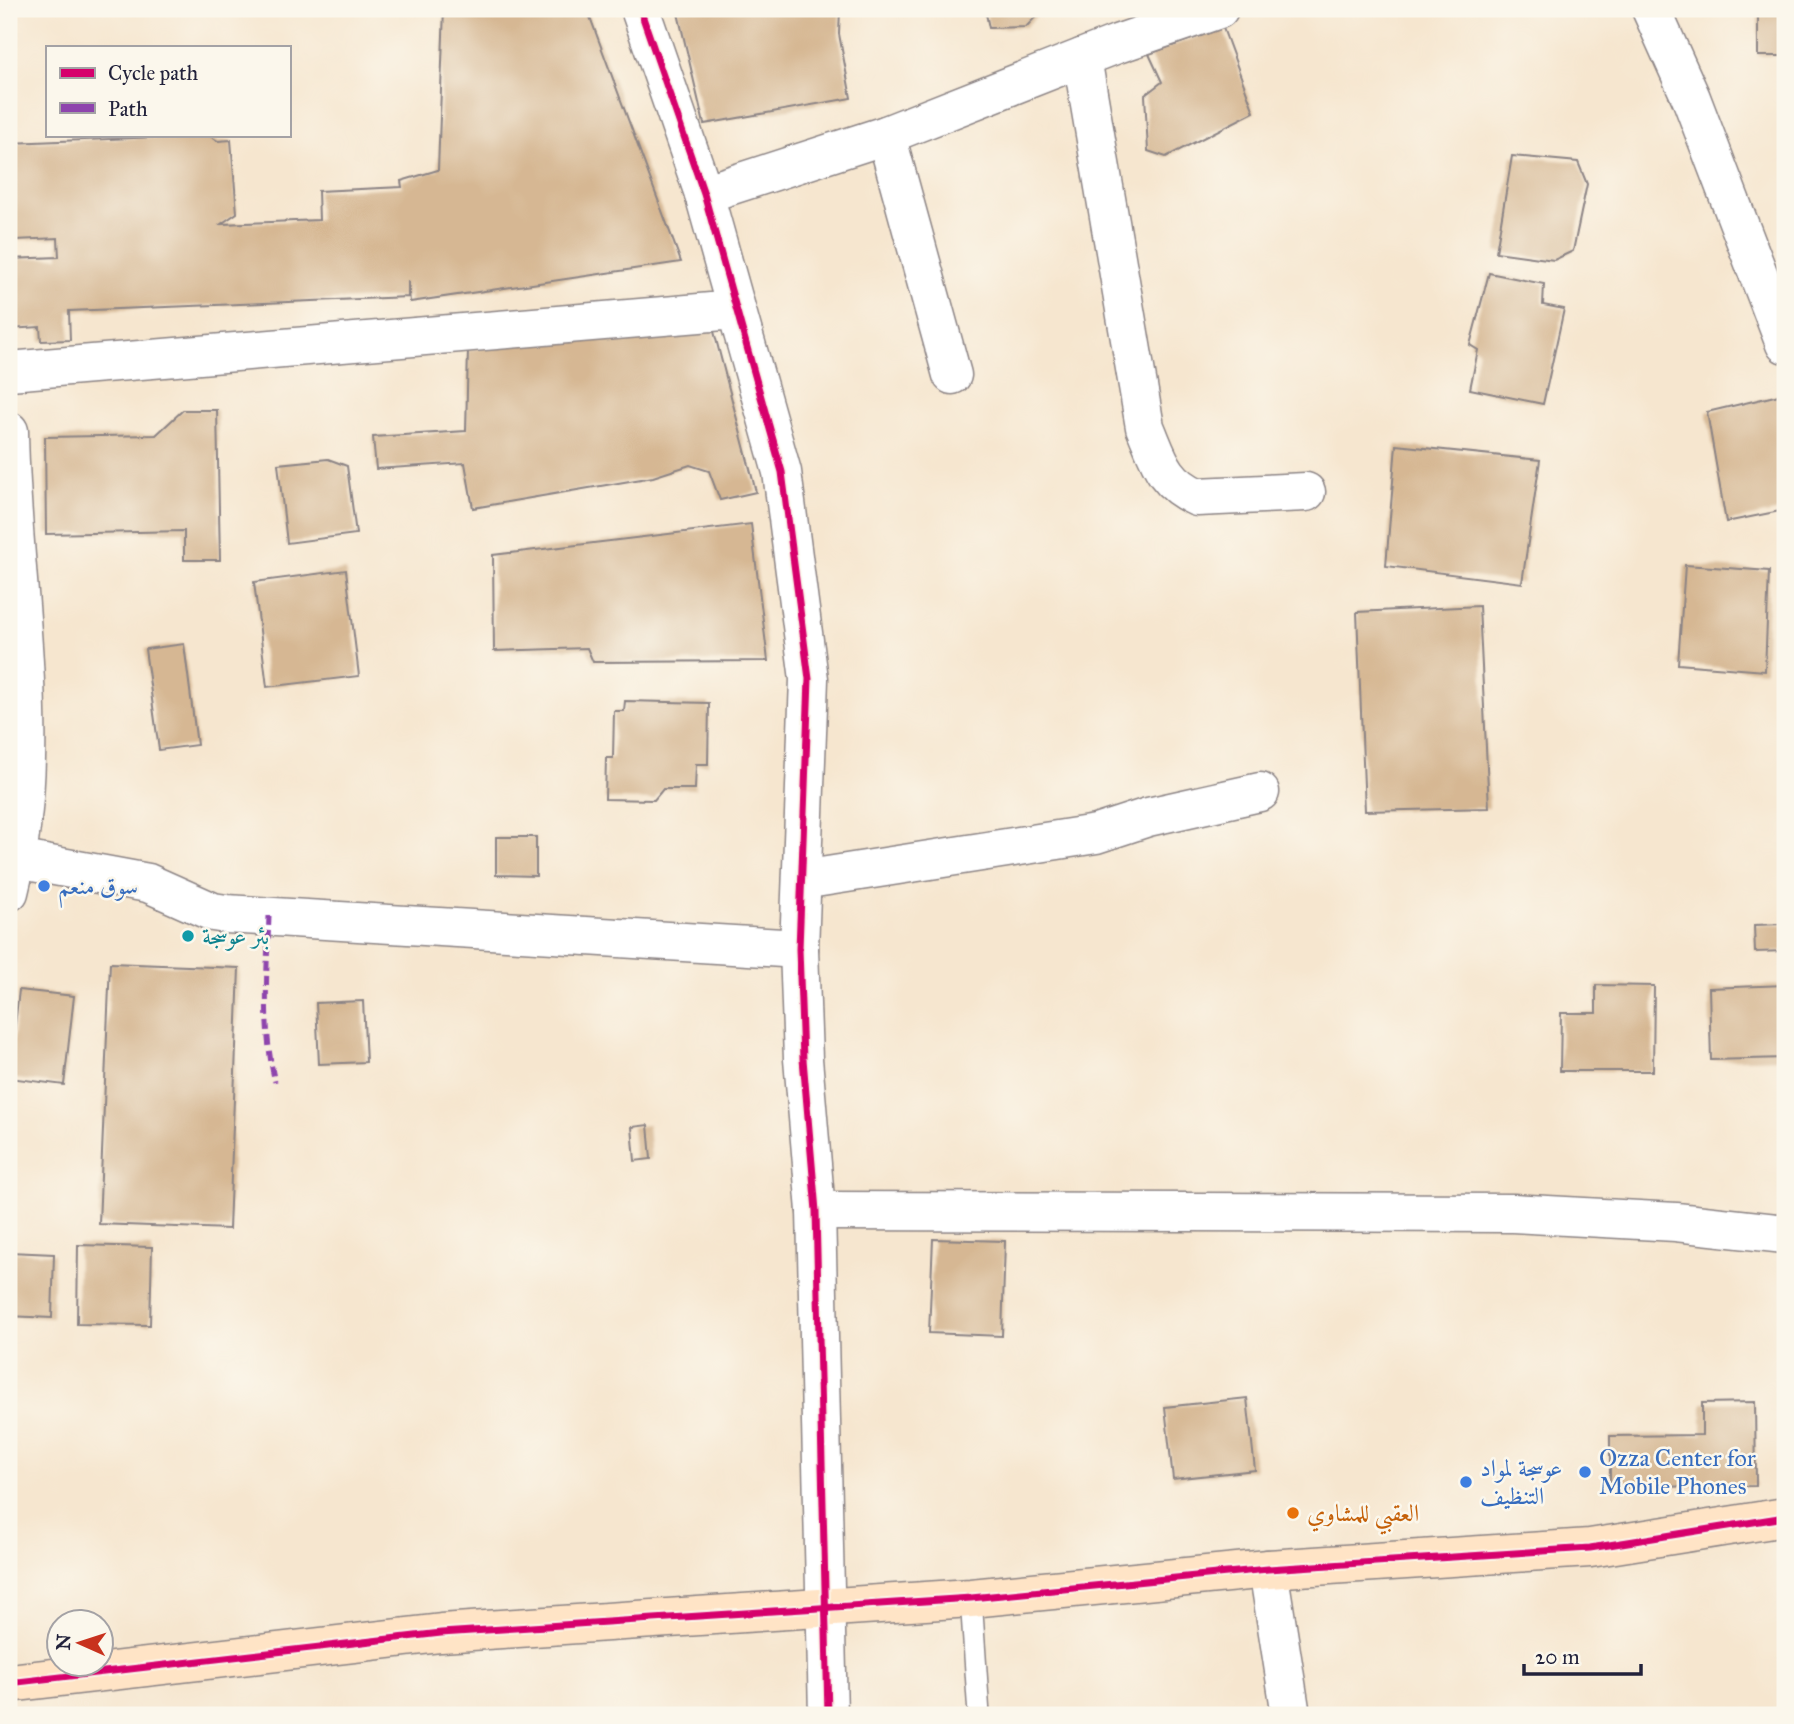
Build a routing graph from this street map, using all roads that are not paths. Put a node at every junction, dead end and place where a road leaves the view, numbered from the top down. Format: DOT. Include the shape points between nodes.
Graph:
graph roads {
  1 [pos="640,9"];
  2 [pos="1132,9"];
  3 [pos="1219,9"];
  4 [pos="1651,9"];
  5 [pos="1117,44"];
  6 [pos="1082,58"];
  7 [pos="886,135"];
  8 [pos="704,194"];
  9 [pos="735,310"];
  10 [pos="1785,344"];
  11 [pos="9,371"];
  12 [pos="952,375"];
  13 [pos="9,431"];
  14 [pos="1306,492"];
  15 [pos="9,500"];
  16 [pos="16,767"];
  17 [pos="1261,792"];
  18 [pos="13,876"];
  19 [pos="802,880"];
  20 [pos="799,949"];
  21 [pos="817,1211"];
  22 [pos="1785,1234"];
  23 [pos="1785,1517"];
  24 [pos="1268,1569"];
  25 [pos="971,1598"];
  26 [pos="826,1605"];
  27 [pos="9,1683"];
  28 [pos="828,1715"];
  29 [pos="979,1715"];
  30 [pos="1291,1715"];
  1 -- 8 [label="street"];
  2 -- 5 [label="street"];
  3 -- 5 [label="street"];
  4 -- 10 [label="street" via="1707,136"];
  5 -- 6 [label="street"];
  6 -- 7 [label="street"];
  6 -- 14 [label="street" via="1145,427 1165,475 1181,490 1198,497"];
  7 -- 8 [label="street"];
  7 -- 12 [label="street"];
  8 -- 9 [label="street"];
  9 -- 11 [label="street"];
  9 -- 19 [label="street" via="782,472 809,678"];
  13 -- 15 [label="street"];
  15 -- 16 [label="street" via="24,637"];
  16 -- 18 [label="street"];
  17 -- 19 [label="street" via="1148,817 1096,834"];
  18 -- 20 [label="street" via="148,883 226,914"];
  19 -- 20 [label="street"];
  20 -- 21 [label="street" via="803,1059"];
  21 -- 22 [label="street" via="1513,1213 1676,1222"];
  21 -- 26 [label="street"];
  23 -- 24 [label="street" via="1590,1548"];
  24 -- 25 [label="street"];
  24 -- 30 [label="street"];
  25 -- 26 [label="street"];
  25 -- 29 [label="lane"];
  26 -- 27 [label="street" via="441,1633"];
  26 -- 28 [label="street"];
}
